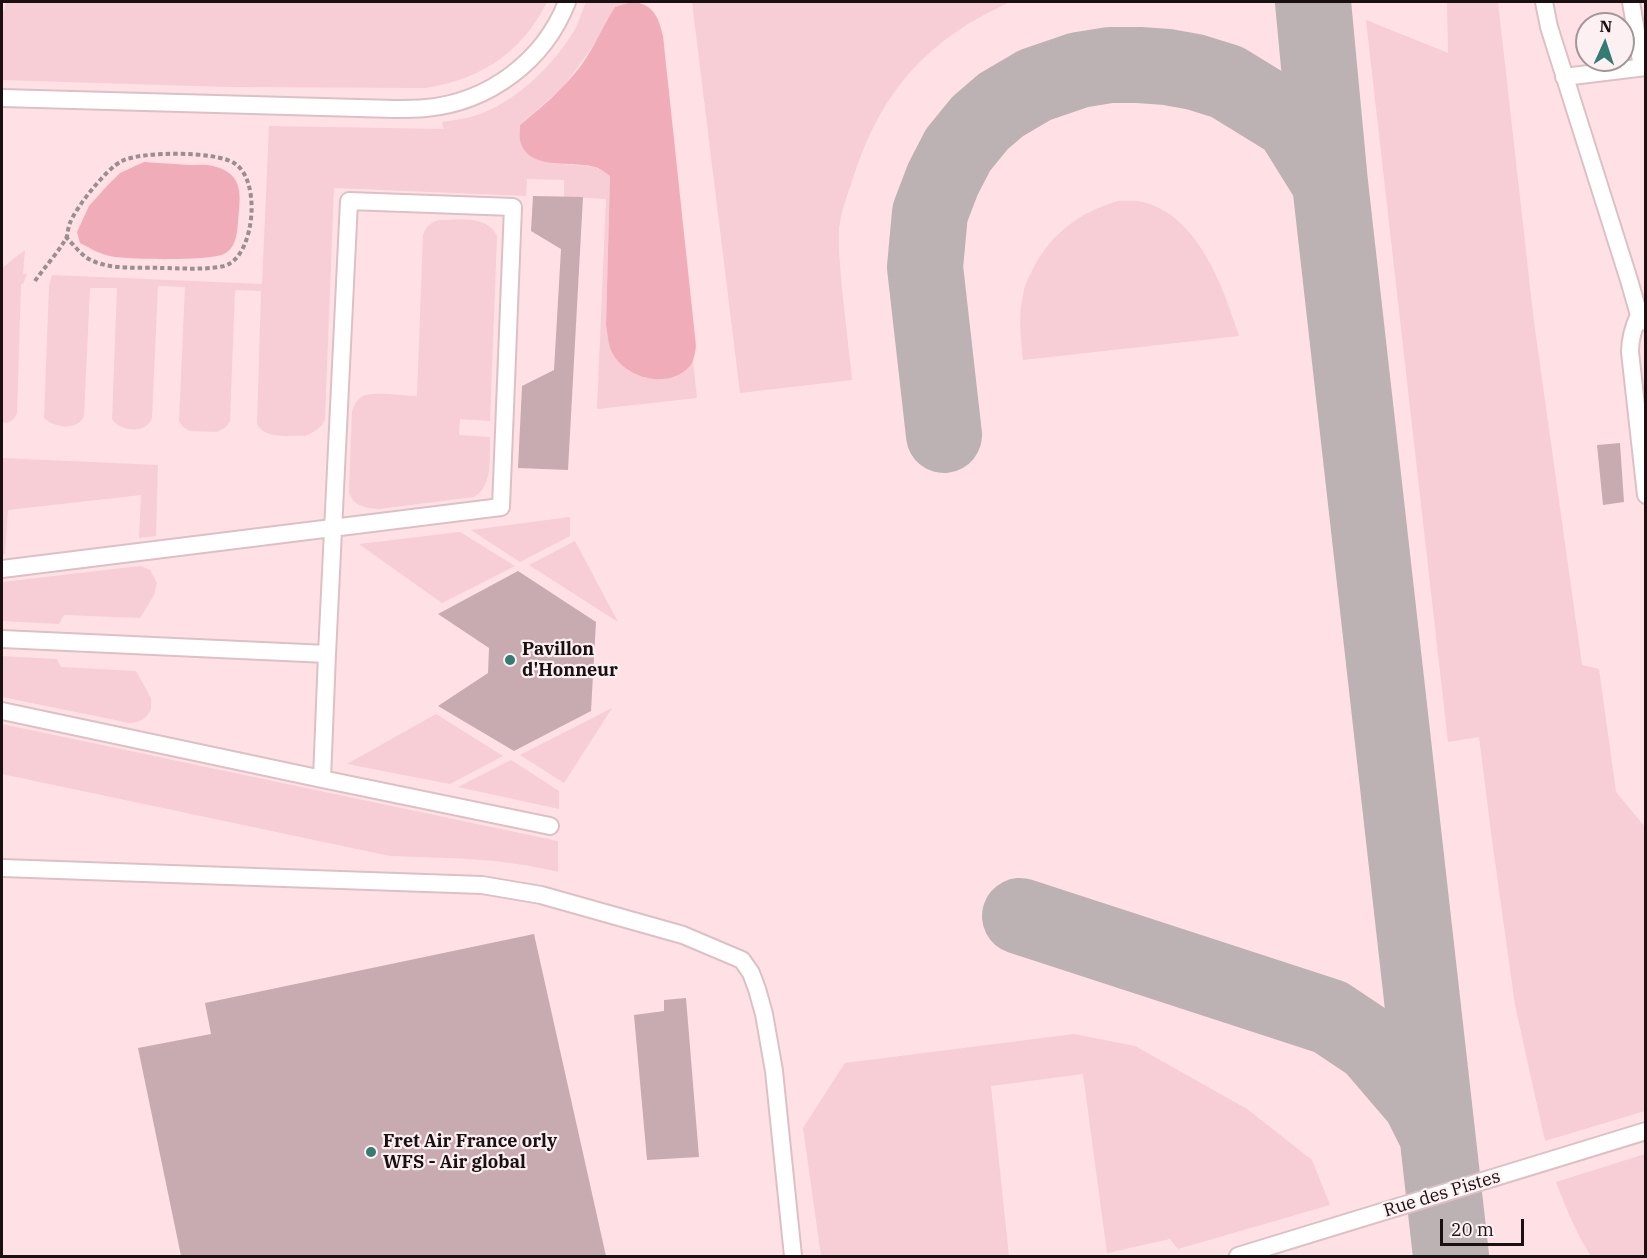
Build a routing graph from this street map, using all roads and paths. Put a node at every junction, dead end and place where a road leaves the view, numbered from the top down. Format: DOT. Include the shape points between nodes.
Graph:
graph roads {
  1 [pos="567,2"];
  2 [pos="1544,2"];
  3 [pos="1631,2"];
  4 [pos="1644,67"];
  5 [pos="1564,77"];
  6 [pos="2,98"];
  7 [pos="66,237"];
  8 [pos="35,281"];
  9 [pos="1642,319"];
  10 [pos="1646,495"];
  11 [pos="333,528"];
  12 [pos="2,569"];
  13 [pos="2,639"];
  14 [pos="327,654"];
  15 [pos="2,711"];
  16 [pos="322,779"];
  17 [pos="550,826"];
  18 [pos="2,868"];
  19 [pos="1646,1131"];
  20 [pos="793,1257"];
  21 [pos="1238,1257"];
  1 -- 6 [label="lane" via="561,18 523,67 494,88 427,108"];
  2 -- 5 [label="lane"];
  3 -- 4 [label="lane"];
  4 -- 5 [label="lane"];
  5 -- 9 [label="lane"];
  7 -- 7 [label="path" via="80,203 121,161 139,156 212,155 235,163 247,177 251,195 249,227 241,254 228,265 196,269 115,266 93,261"];
  7 -- 8 [label="path"];
  9 -- 10 [label="lane" via="1630,339 1630,352"];
  11 -- 11 [label="lane" via="349,201 513,207 501,507"];
  11 -- 12 [label="lane"];
  11 -- 14 [label="lane"];
  13 -- 14 [label="lane"];
  14 -- 16 [label="lane"];
  15 -- 16 [label="lane"];
  16 -- 17 [label="lane"];
  18 -- 20 [label="lane" via="482,885 541,895 683,935 742,960 757,989 774,1071"];
  19 -- 21 [label="lane, Rue des Pistes"];
}
